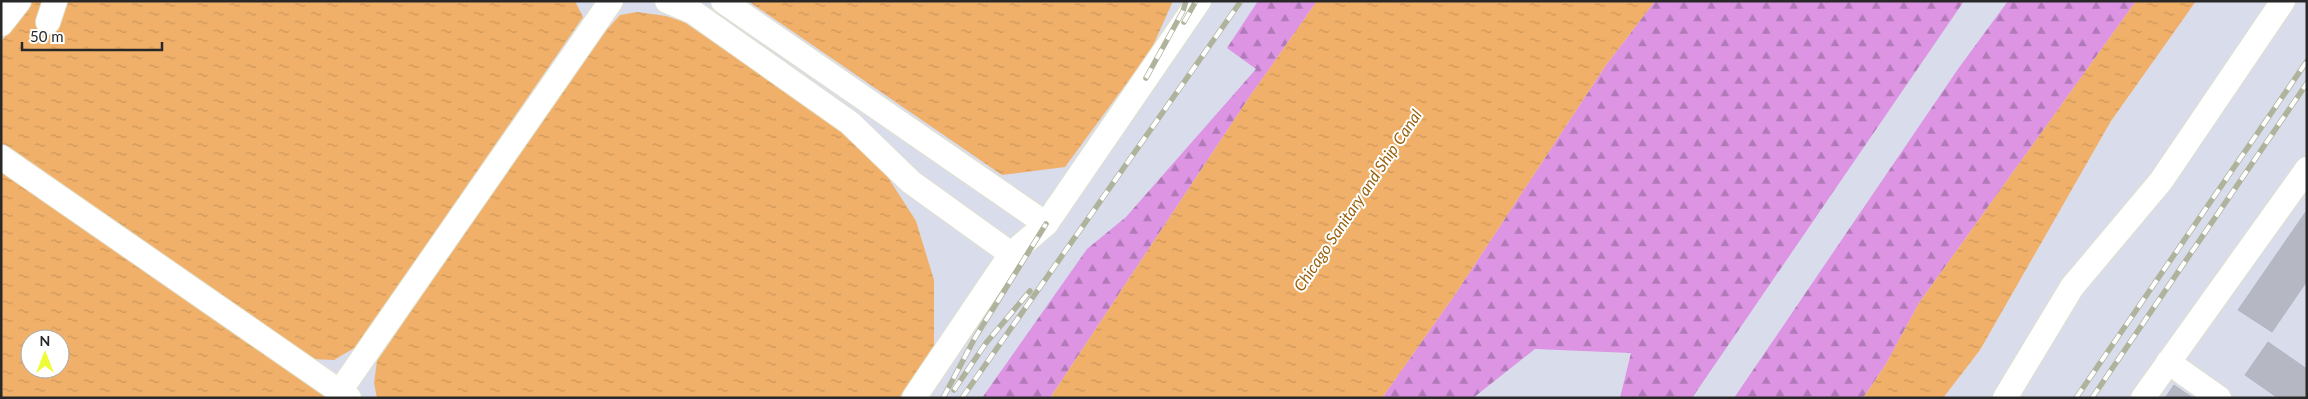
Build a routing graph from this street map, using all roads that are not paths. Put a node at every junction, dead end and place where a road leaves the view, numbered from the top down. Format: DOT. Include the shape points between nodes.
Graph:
graph roads {
  1 [pos="19,1"];
  2 [pos="611,1"];
  3 [pos="667,1"];
  4 [pos="724,1"];
  5 [pos="1199,1"];
  6 [pos="2283,1"];
  7 [pos="1,24"];
  8 [pos="1,157"];
  9 [pos="2307,170"];
  10 [pos="1046,224"];
  11 [pos="1011,254"];
  12 [pos="2168,362"];
  13 [pos="345,395"];
  14 [pos="914,398"];
  15 [pos="2005,398"];
  16 [pos="2143,398"];
  17 [pos="2220,398"];
  1 -- 7 [label="street"];
  2 -- 13 [label="street"];
  3 -- 11 [label="street" via="693,12 850,123 911,182"];
  4 -- 10 [label="street"];
  5 -- 10 [label="street"];
  6 -- 15 [label="street" via="2161,181 2072,287"];
  8 -- 13 [label="street"];
  9 -- 12 [label="street"];
  10 -- 11 [label="street"];
  11 -- 14 [label="street"];
  12 -- 16 [label="street"];
  12 -- 17 [label="street"];
}
